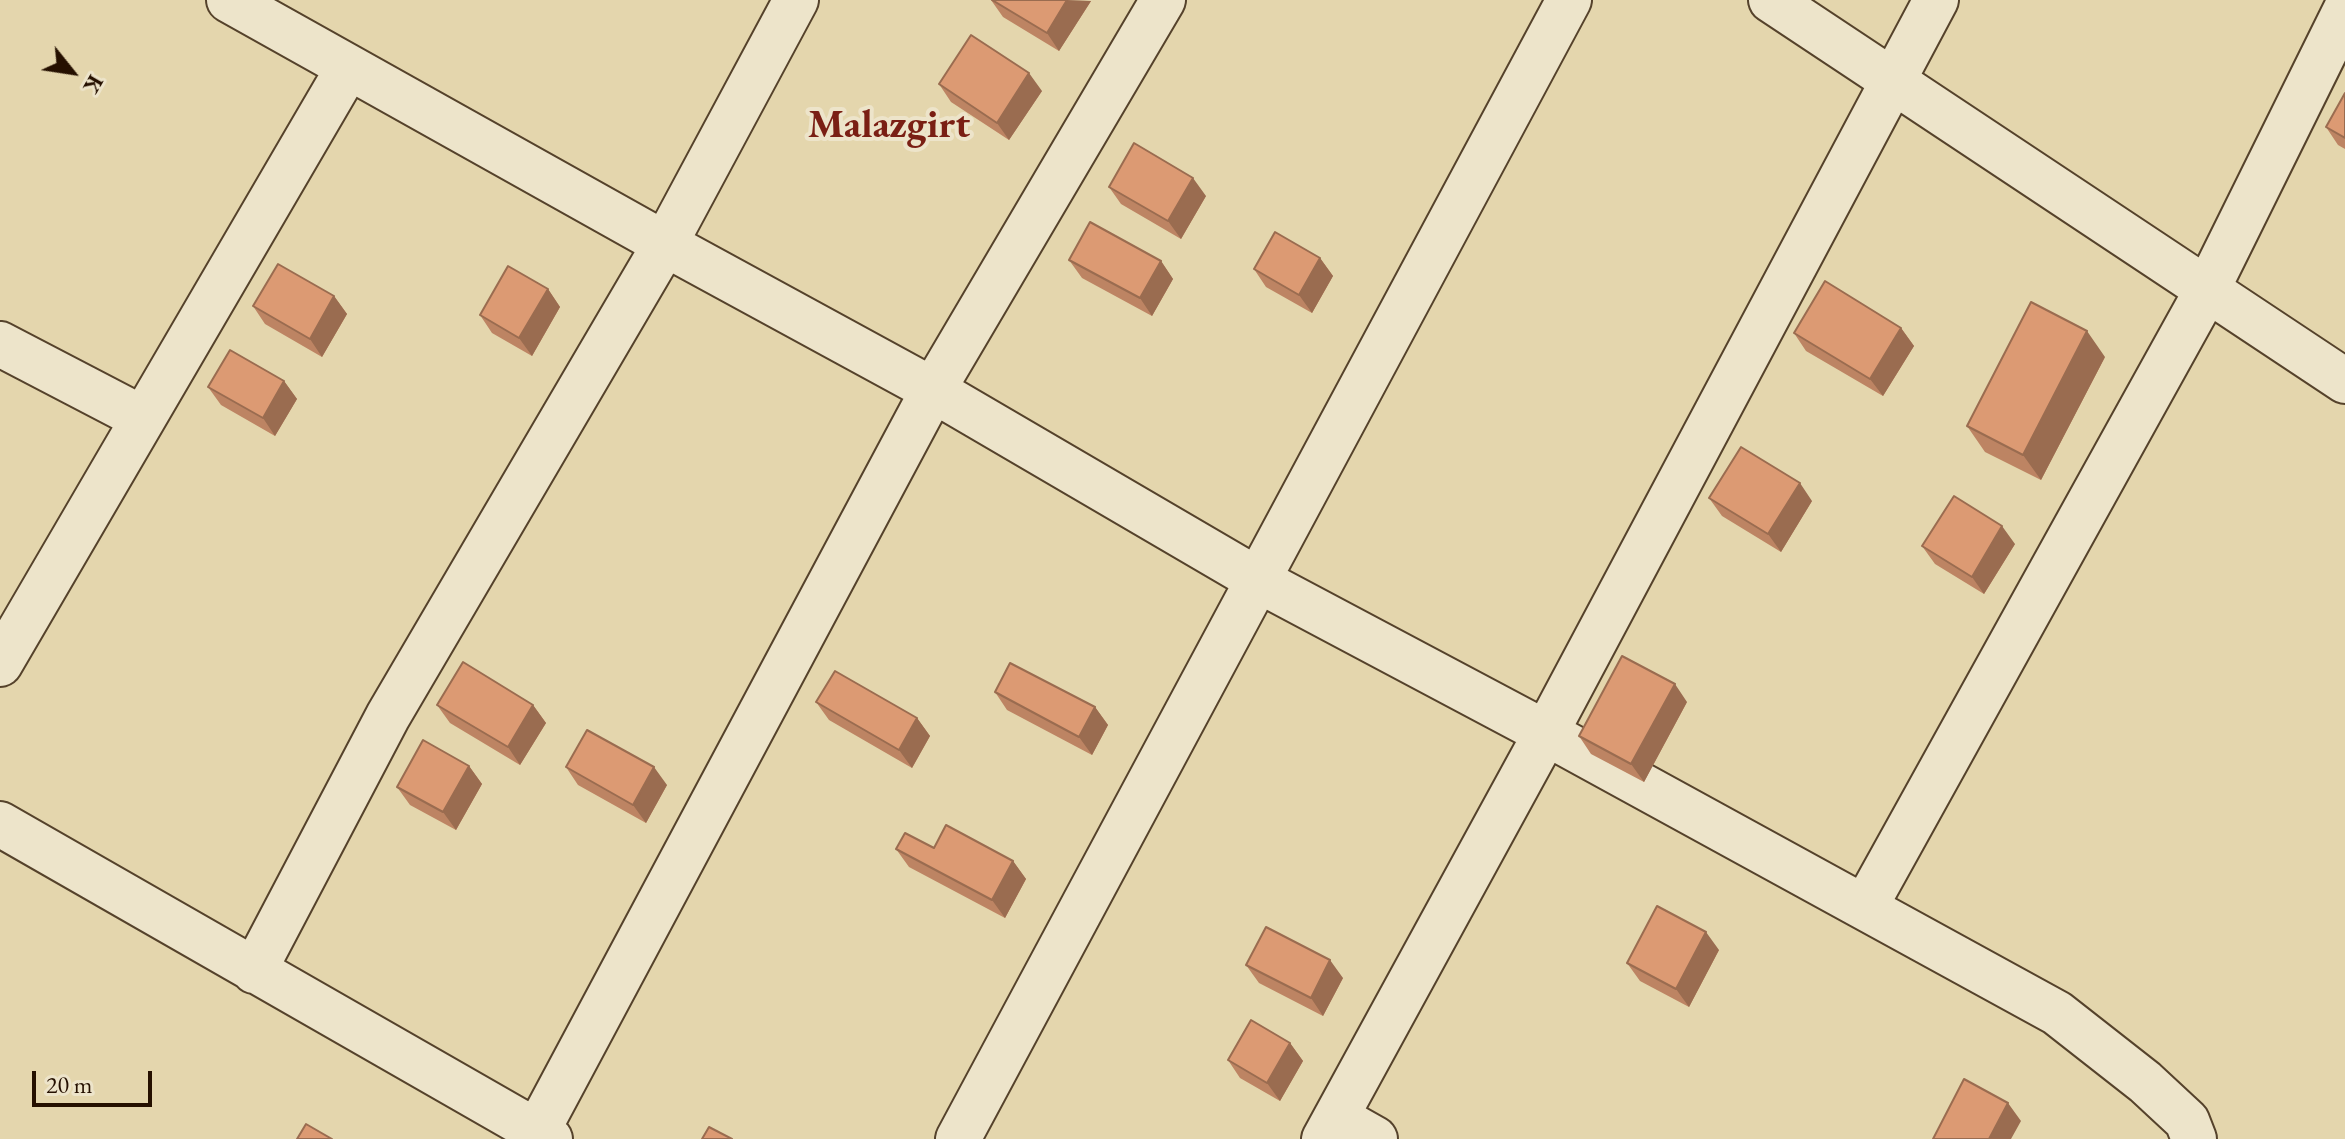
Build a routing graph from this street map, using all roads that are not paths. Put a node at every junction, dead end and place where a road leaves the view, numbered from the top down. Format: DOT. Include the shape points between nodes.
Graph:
graph roads {
  1 [pos="229,0"];
  2 [pos="796,0"];
  3 [pos="1163,0"];
  4 [pos="1569,0"];
  5 [pos="1771,0"];
  6 [pos="1936,0"];
  7 [pos="2345,11"];
  8 [pos="348,68"];
  9 [pos="1893,80"];
  10 [pos="665,244"];
  11 [pos="2207,290"];
  12 [pos="0,344"];
  13 [pos="2345,381"];
  14 [pos="933,390"];
  15 [pos="142,418"];
  16 [pos="1258,580"];
  17 [pos="0,664"];
  18 [pos="1546,733"];
  19 [pos="0,824"];
  20 [pos="1865,907"];
  21 [pos="254,971"];
  22 [pos="1330,1128"];
  23 [pos="540,1136"];
  24 [pos="958,1139"];
  25 [pos="1375,1139"];
  26 [pos="2194,1139"];
  1 -- 8 [label="street"];
  2 -- 10 [label="street"];
  3 -- 14 [label="street"];
  4 -- 16 [label="street"];
  5 -- 9 [label="street"];
  6 -- 9 [label="street"];
  7 -- 11 [label="street"];
  8 -- 10 [label="street"];
  8 -- 15 [label="street"];
  9 -- 11 [label="street"];
  9 -- 18 [label="street"];
  10 -- 14 [label="street"];
  10 -- 21 [label="street" via="388,716"];
  11 -- 13 [label="street"];
  11 -- 20 [label="street"];
  12 -- 15 [label="street"];
  14 -- 16 [label="street"];
  14 -- 23 [label="street"];
  15 -- 17 [label="street"];
  16 -- 18 [label="street"];
  16 -- 24 [label="street"];
  18 -- 20 [label="street"];
  18 -- 22 [label="street"];
  19 -- 21 [label="street"];
  20 -- 26 [label="street" via="2057,1013 2166,1101 2187,1121"];
  21 -- 23 [label="street"];
  22 -- 25 [label="street"];
}
